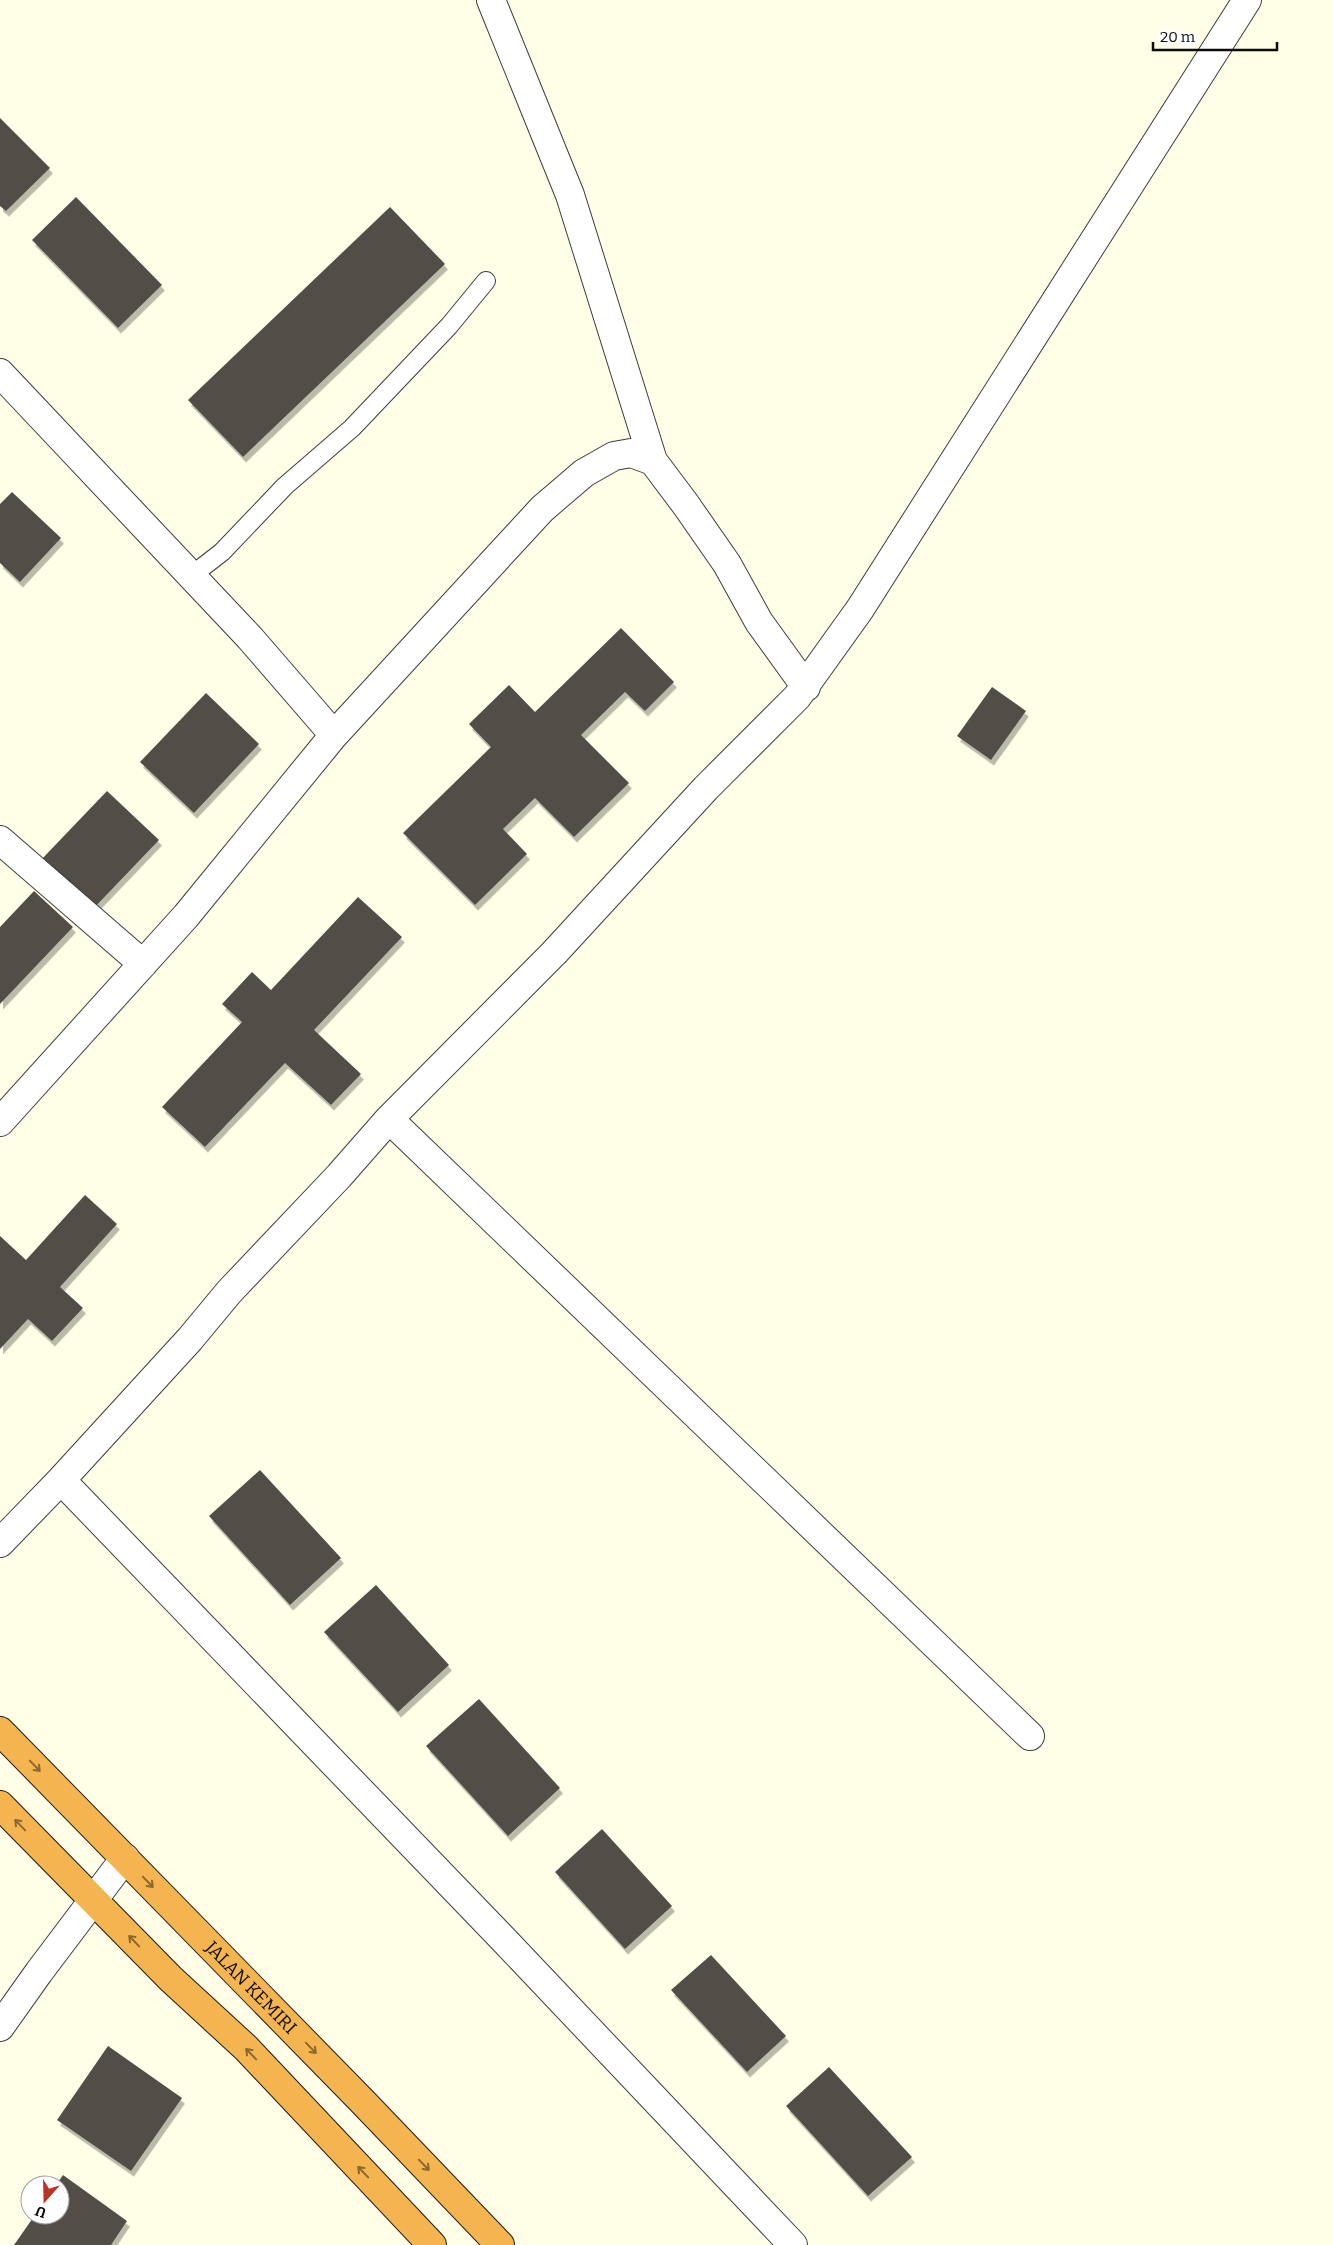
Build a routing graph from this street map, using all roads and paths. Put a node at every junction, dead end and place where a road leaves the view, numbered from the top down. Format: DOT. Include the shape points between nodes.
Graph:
graph roads {
  1 [pos="491,0"];
  2 [pos="1247,0"];
  3 [pos="486,281"];
  4 [pos="0,374"];
  5 [pos="653,461"];
  6 [pos="191,576"];
  7 [pos="806,687"];
  8 [pos="334,735"];
  9 [pos="0,840"];
  10 [pos="143,964"];
  11 [pos="389,1119"];
  12 [pos="0,1122"];
  13 [pos="61,1480"];
  14 [pos="0,1543"];
  15 [pos="0,1732"];
  16 [pos="1030,1736"];
  17 [pos="0,1805"];
  18 [pos="125,1858"];
  19 [pos="93,1899"];
  20 [pos="0,2027"];
  21 [pos="432,2245"];
  22 [pos="500,2245"];
  23 [pos="794,2245"];
  1 -- 5 [label="street" via="570,195"];
  2 -- 7 [label="street" via="860,609"];
  3 -- 6 [label="lane" via="449,326 352,428 284,486 222,552"];
  4 -- 6 [label="street"];
  5 -- 7 [label="street" via="727,564 759,622"];
  5 -- 8 [label="street" via="631,453 614,456 577,479 542,509"];
  6 -- 8 [label="street"];
  7 -- 11 [label="street" via="706,788 554,954"];
  8 -- 10 [label="street"];
  9 -- 10 [label="street"];
  10 -- 12 [label="street"];
  11 -- 13 [label="street"];
  11 -- 16 [label="street"];
  13 -- 14 [label="street"];
  13 -- 23 [label="street"];
  15 -- 18 [label="highway, JALAN KEMIRI, one-way"];
  19 -- 17 [label="highway, one-way"];
  18 -- 19 [label="street"];
  18 -- 22 [label="highway, JALAN KEMIRI, one-way"];
  19 -- 20 [label="street"];
  21 -- 19 [label="highway, one-way" via="246,2048"];
}
